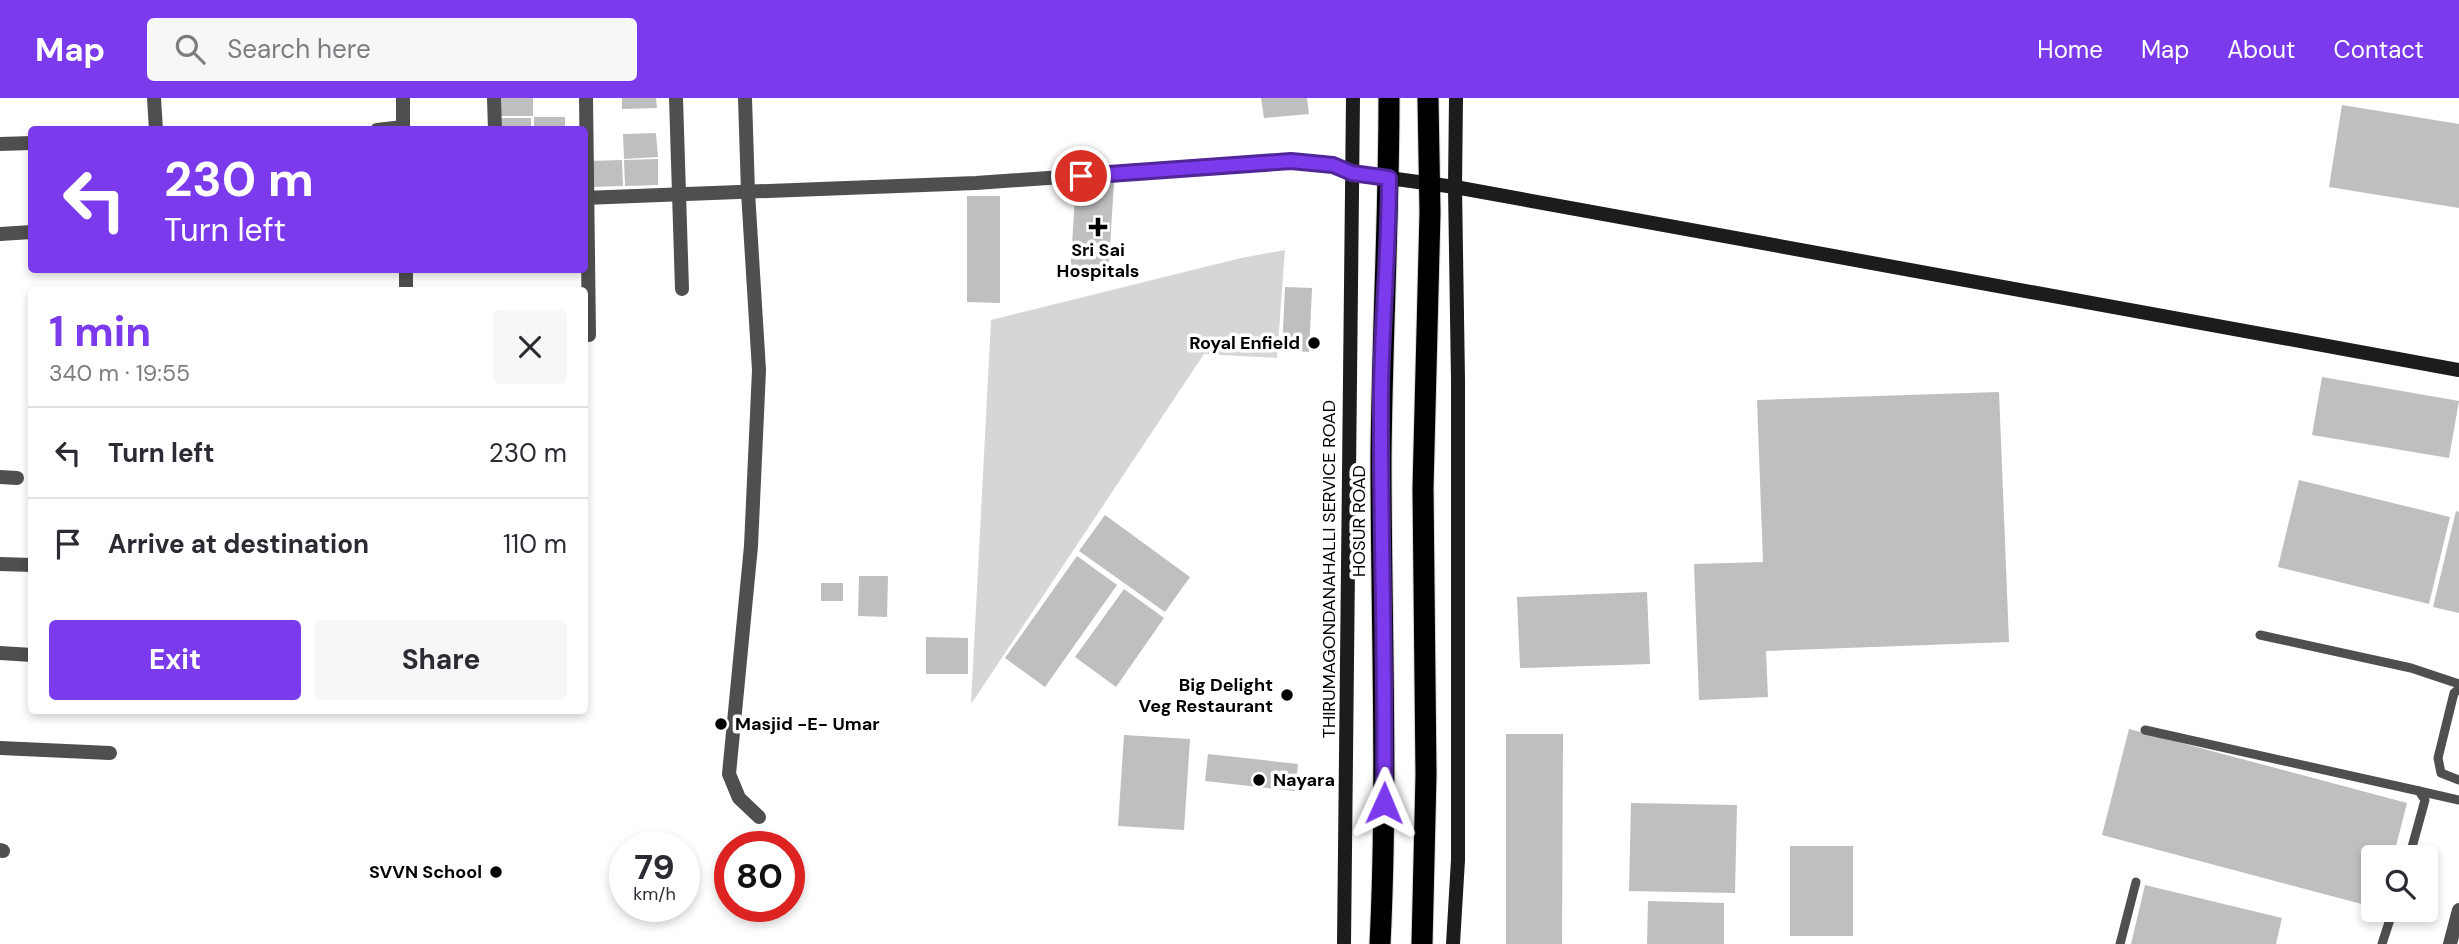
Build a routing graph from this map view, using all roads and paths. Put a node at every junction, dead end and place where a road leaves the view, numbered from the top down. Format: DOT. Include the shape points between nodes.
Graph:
graph roads {
  1 [pos="155,98"];
  2 [pos="403,98"];
  3 [pos="494,98"];
  4 [pos="586,98"];
  5 [pos="676,98"];
  6 [pos="745,98"];
  7 [pos="1353,98"];
  8 [pos="1390,98"];
  9 [pos="1428,98"];
  10 [pos="1456,98"];
  11 [pos="156,126"];
  12 [pos="403,126"];
  13 [pos="495,126"];
  14 [pos="586,126"];
  15 [pos="28,143"];
  16 [pos="0,144"];
  17 [pos="1352,173"];
  18 [pos="1389,178"];
  19 [pos="1429,183"];
  20 [pos="1455,187"];
  21 [pos="748,192"];
  22 [pos="679,194"];
  23 [pos="588,198"];
  24 [pos="28,232"];
  25 [pos="0,234"];
  26 [pos="682,289"];
  27 [pos="588,301"];
  28 [pos="589,335"];
  29 [pos="2459,370"];
  30 [pos="0,477"];
  31 [pos="17,478"];
  32 [pos="0,564"];
  33 [pos="28,565"];
  34 [pos="2260,635"];
  35 [pos="0,653"];
  36 [pos="28,655"];
  37 [pos="2459,687"];
  38 [pos="2146,730"];
  39 [pos="0,748"];
  40 [pos="110,753"];
  41 [pos="2459,780"];
  42 [pos="2420,791"];
  43 [pos="2459,800"];
  44 [pos="759,817"];
  45 [pos="2413,845"];
  46 [pos="2136,882"];
  47 [pos="2459,910"];
  48 [pos="2389,922"];
  49 [pos="1344,944"];
  50 [pos="1380,944"];
  51 [pos="1422,944"];
  52 [pos="1453,944"];
  53 [pos="2120,944"];
  54 [pos="2382,944"];
  55 [pos="2451,944"];
  1 -- 11 [label="street"];
  2 -- 12 [label="street"];
  3 -- 13 [label="street"];
  4 -- 14 [label="street"];
  5 -- 22 [label="street"];
  6 -- 21 [label="street"];
  7 -- 17 [label="street, THIRUMAGONDANAHALLI SERVICE ROAD"];
  8 -- 18 [label="highway, HOSUR ROAD"];
  9 -- 19 [label="highway"];
  10 -- 20 [label="street"];
  15 -- 16 [label="street"];
  17 -- 18 [label="street"];
  17 -- 21 [label="street" via="1333,165 1291,161 976,183"];
  17 -- 49 [label="street, THIRUMAGONDANAHALLI SERVICE ROAD"];
  18 -- 19 [label="street"];
  18 -- 50 [label="highway, HOSUR ROAD" via="1381,388 1385,724"];
  19 -- 20 [label="street"];
  19 -- 51 [label="highway"];
  20 -- 29 [label="street"];
  20 -- 52 [label="street" via="1458,860"];
  21 -- 22 [label="street"];
  21 -- 44 [label="street" via="759,370 751,546 729,774 739,798"];
  22 -- 23 [label="street"];
  22 -- 26 [label="street"];
  24 -- 25 [label="street"];
  27 -- 28 [label="street"];
  30 -- 31 [label="street"];
  32 -- 33 [label="street"];
  34 -- 37 [label="lane" via="2411,668"];
  35 -- 36 [label="street"];
  37 -- 41 [label="lane" via="2438,758 2441,773"];
  38 -- 42 [label="lane"];
  39 -- 40 [label="street"];
  42 -- 43 [label="lane"];
  42 -- 45 [label="lane" via="2425,800"];
  46 -- 53 [label="lane"];
  47 -- 55 [label="street"];
  48 -- 54 [label="lane"];
}
